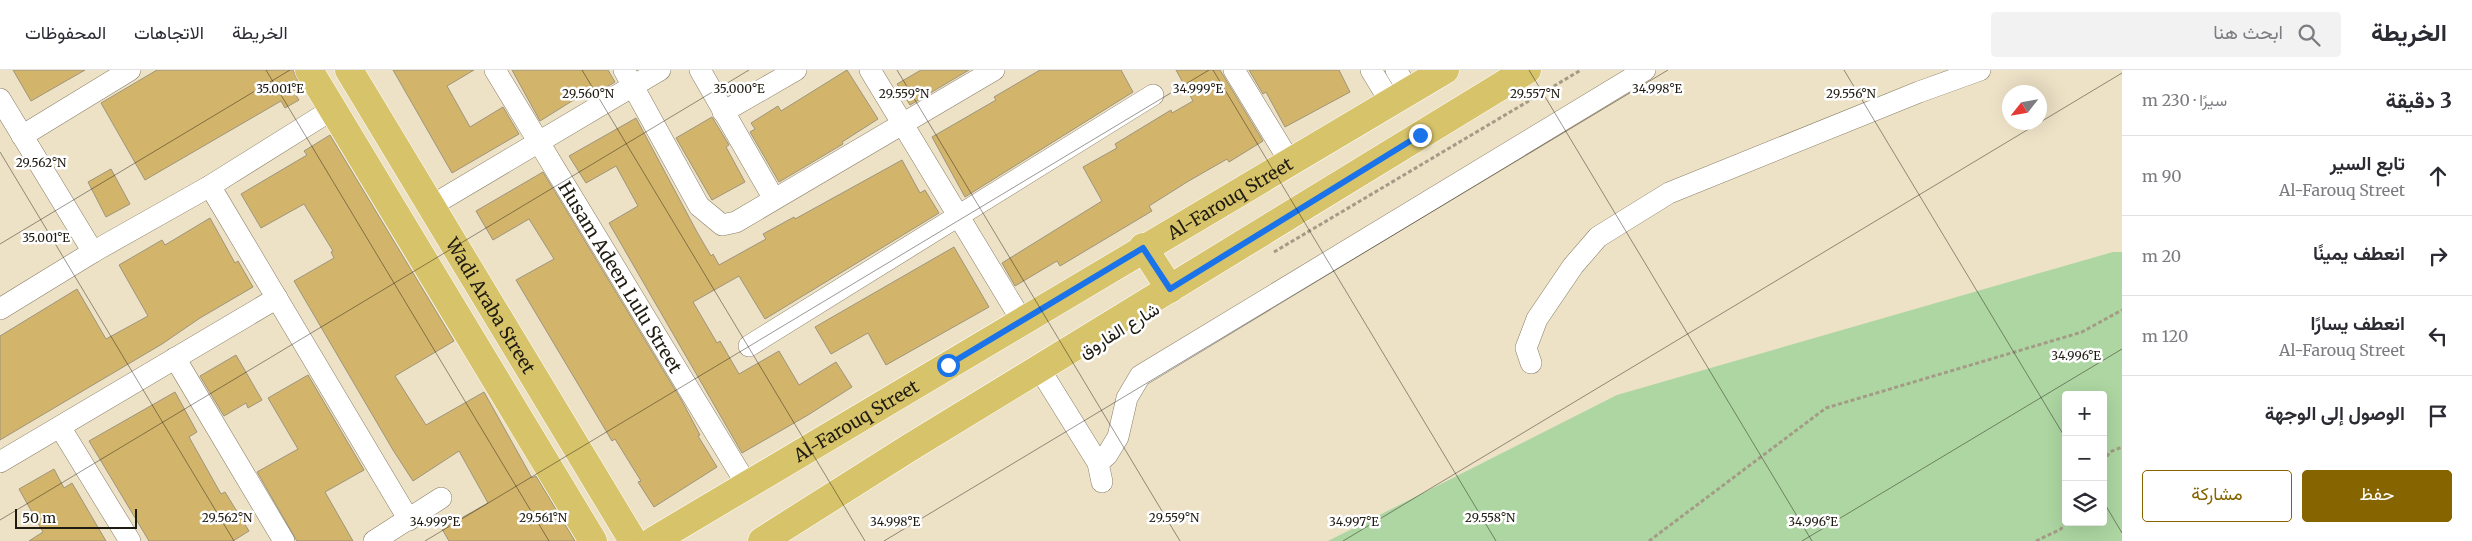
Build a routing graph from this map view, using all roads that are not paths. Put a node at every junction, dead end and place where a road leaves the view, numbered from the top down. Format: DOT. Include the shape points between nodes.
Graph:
graph roads {
  1 [pos="130,70"];
  2 [pos="309,70"];
  3 [pos="349,70"];
  4 [pos="495,70"];
  5 [pos="660,70"];
  6 [pos="700,70"];
  7 [pos="796,70"];
  8 [pos="870,70"];
  9 [pos="994,70"];
  10 [pos="1234,70"];
  11 [pos="1371,70"];
  12 [pos="1445,70"];
  13 [pos="1527,70"];
  14 [pos="1645,70"];
  15 [pos="1980,70"];
  16 [pos="629,78"];
  17 [pos="1399,88"];
  18 [pos="1153,95"];
  19 [pos="0,99"];
  20 [pos="333,109"];
  21 [pos="723,112"];
  22 [pos="902,123"];
  23 [pos="22,136"];
  24 [pos="539,142"];
  25 [pos="1290,162"];
  26 [pos="210,186"];
  27 [pos="774,199"];
  28 [pos="431,206"];
  29 [pos="959,216"];
  30 [pos="1143,248"];
  31 [pos="94,252"];
  32 [pos="1170,289"];
  33 [pos="277,298"];
  34 [pos="0,310"];
  35 [pos="1022,321"];
  36 [pos="749,346"];
  37 [pos="175,358"];
  38 [pos="1531,364"];
  39 [pos="1039,368"];
  40 [pos="60,427"];
  41 [pos="0,462"];
  42 [pos="747,485"];
  43 [pos="441,498"];
  44 [pos="409,520"];
  45 [pos="130,541"];
  46 [pos="284,541"];
  47 [pos="374,541"];
  48 [pos="593,541"];
  49 [pos="633,541"];
  50 [pos="653,541"];
  51 [pos="762,541"];
  1 -- 23 [label="street"];
  2 -- 20 [label="main road, Wadi Araba Street"];
  3 -- 28 [label="main road, Wadi Araba Street"];
  4 -- 24 [label="street, Husam Adeen Lulu Street"];
  5 -- 16 [label="street"];
  6 -- 21 [label="street"];
  7 -- 21 [label="street"];
  8 -- 22 [label="street"];
  9 -- 22 [label="street"];
  10 -- 25 [label="street"];
  11 -- 17 [label="street"];
  12 -- 17 [label="main road, Al-Farouq Street"];
  13 -- 32 [label="main road"];
  14 -- 39 [label="street" via="1140,376 1127,398 1118,437 1100,473"];
  15 -- 38 [label="street" via="1669,193 1606,231 1573,266 1537,319 1526,348"];
  16 -- 24 [label="street"];
  16 -- 27 [label="street" via="698,206 711,217 722,225 736,222"];
  17 -- 25 [label="main road, Al-Farouq Street"];
  18 -- 29 [label="street"];
  19 -- 23 [label="street"];
  20 -- 26 [label="street"];
  20 -- 48 [label="main road, Wadi Araba Street"];
  21 -- 27 [label="street"];
  22 -- 27 [label="street"];
  22 -- 29 [label="street"];
  23 -- 31 [label="street"];
  24 -- 28 [label="street"];
  24 -- 42 [label="street, Husam Adeen Lulu Street"];
  25 -- 30 [label="main road, Al-Farouq Street"];
  26 -- 31 [label="street"];
  26 -- 33 [label="street"];
  28 -- 49 [label="main road, Wadi Araba Street"];
  29 -- 35 [label="street"];
  29 -- 36 [label="street"];
  30 -- 32 [label="main road"];
  30 -- 35 [label="main road, Al-Farouq Street"];
  31 -- 34 [label="street"];
  32 -- 39 [label="main road"];
  33 -- 37 [label="street"];
  33 -- 44 [label="street"];
  35 -- 42 [label="main road, Al-Farouq Street"];
  37 -- 40 [label="street"];
  37 -- 46 [label="street"];
  39 -- 51 [label="main road"];
  40 -- 41 [label="street"];
  40 -- 45 [label="street"];
  42 -- 50 [label="main road, Al-Farouq Street"];
  43 -- 44 [label="street"];
  44 -- 47 [label="street"];
}
